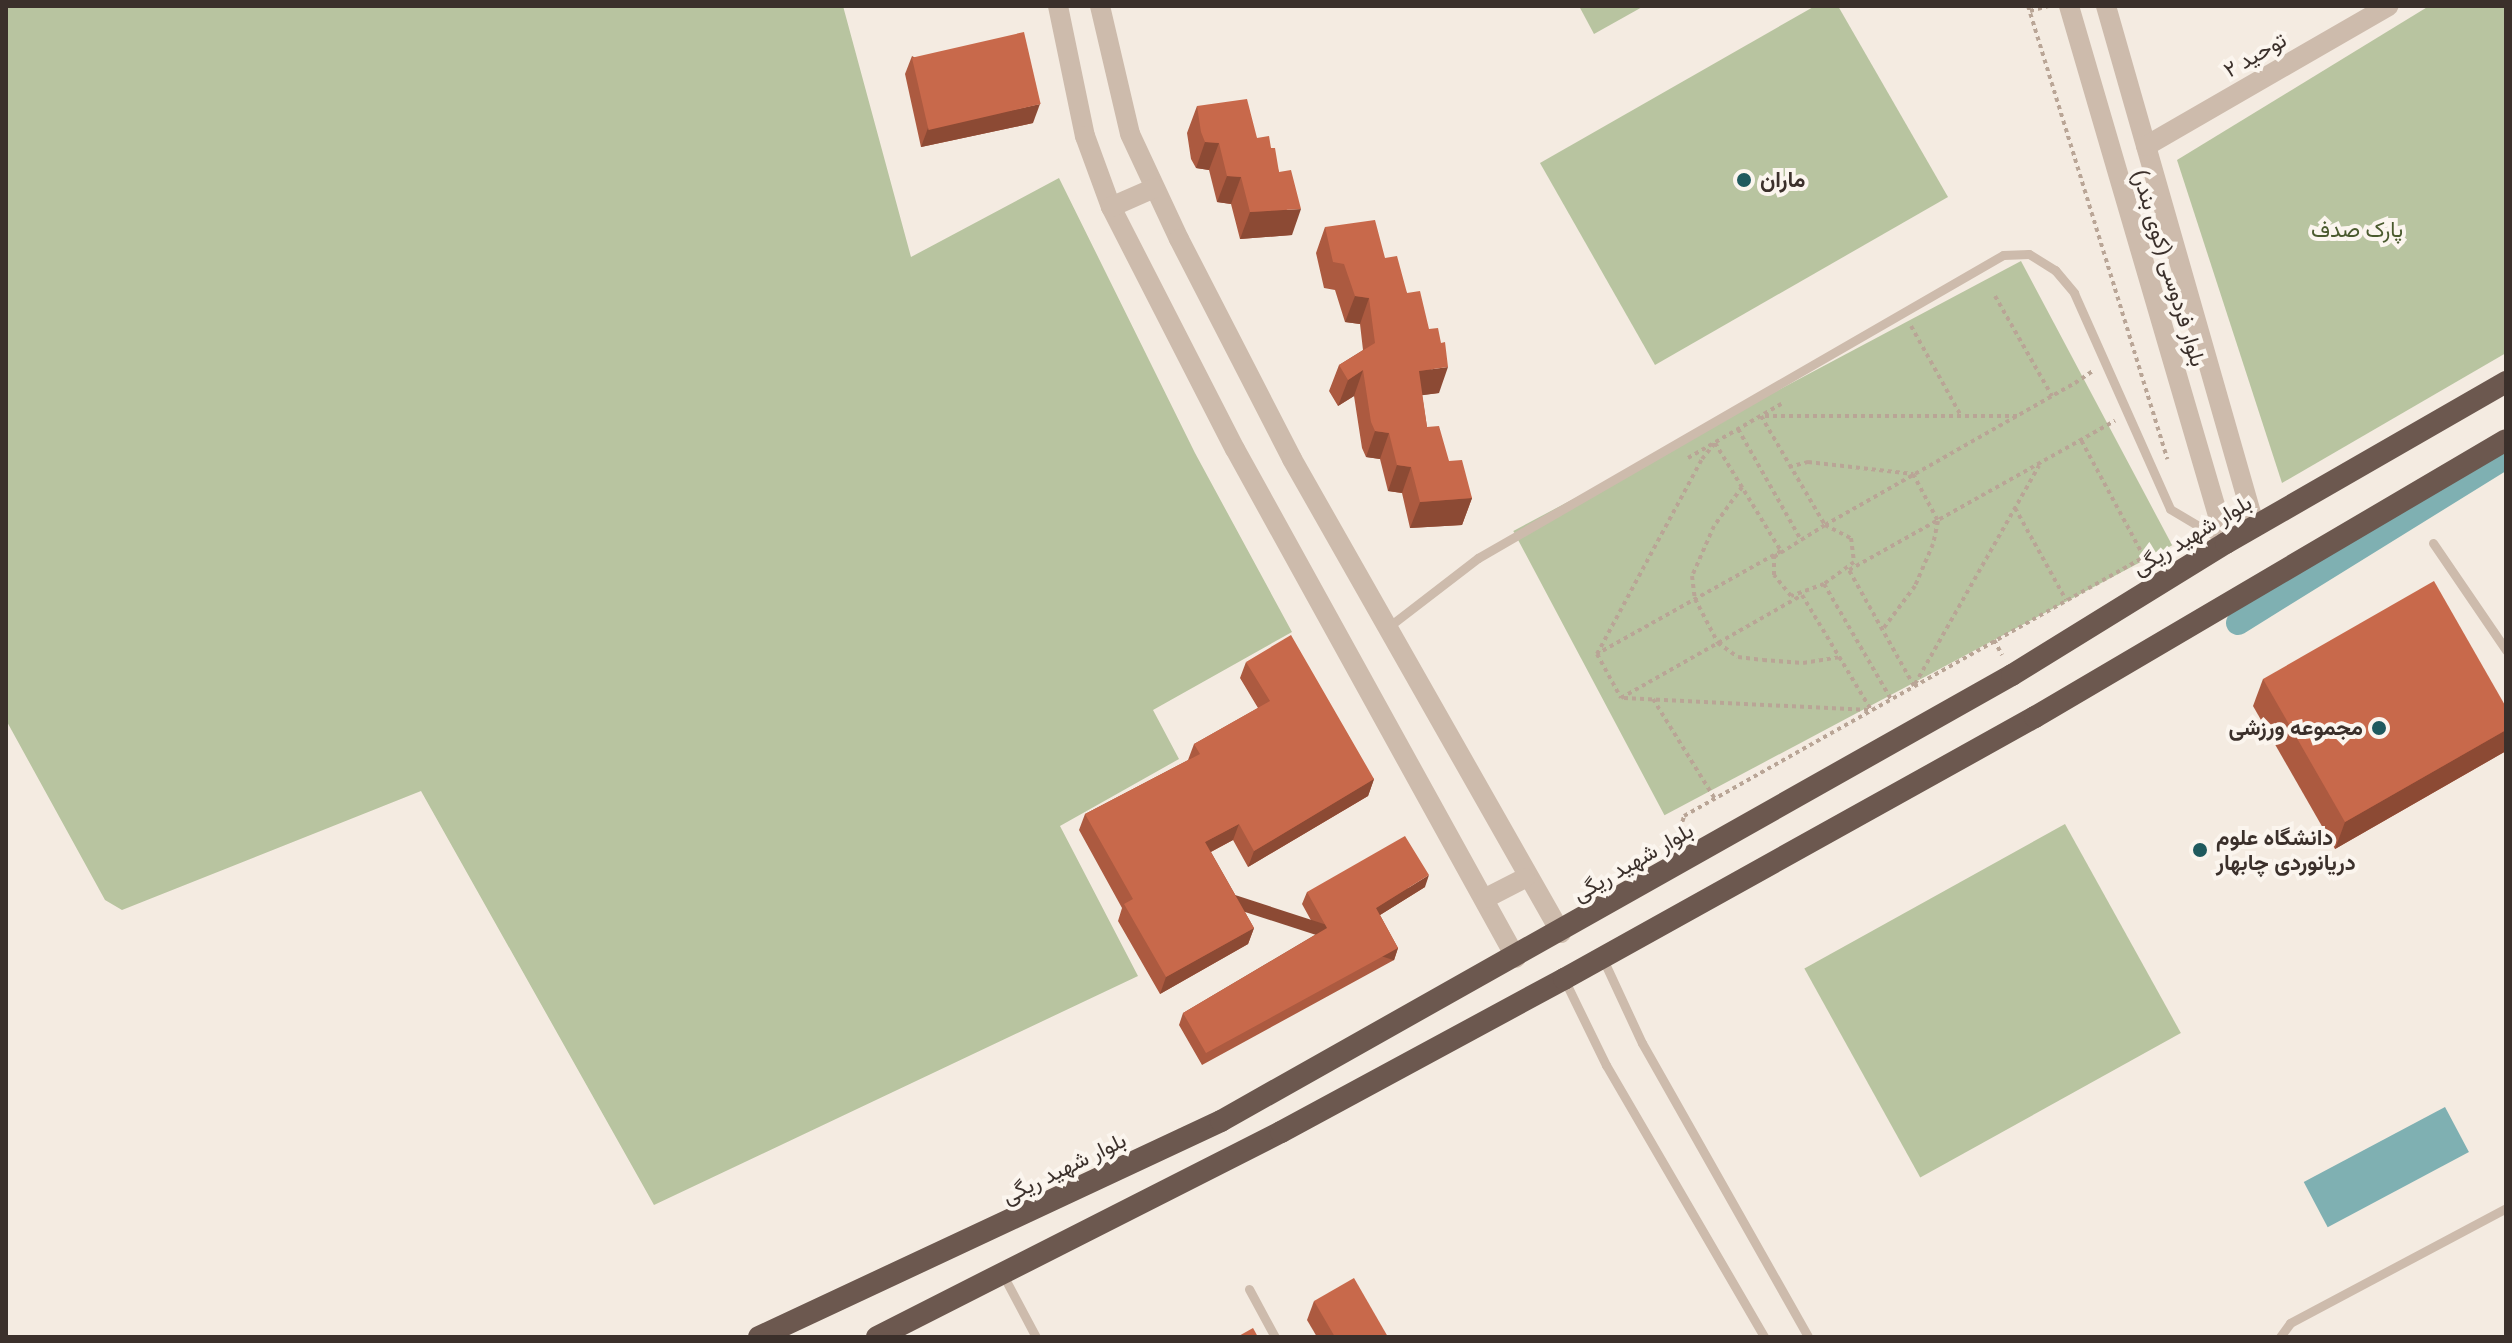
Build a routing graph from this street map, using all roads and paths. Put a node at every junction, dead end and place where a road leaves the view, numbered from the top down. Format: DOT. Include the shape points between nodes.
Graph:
graph roads {
  1 [pos="1058,6"];
  2 [pos="1100,6"];
  3 [pos="2049,6"];
  4 [pos="2069,6"];
  5 [pos="2106,6"];
  6 [pos="2388,6"];
  7 [pos="2029,8"];
  8 [pos="2146,146"];
  9 [pos="1154,188"];
  10 [pos="1111,207"];
  11 [pos="2167,218"];
  12 [pos="2131,226"];
  13 [pos="1995,296"];
  14 [pos="1904,313"];
  15 [pos="2104,364"];
  16 [pos="2506,382"];
  17 [pos="2052,396"];
  18 [pos="1781,404"];
  19 [pos="1761,416"];
  20 [pos="1962,416"];
  21 [pos="2017,416"];
  22 [pos="2126,416"];
  23 [pos="1738,429"];
  24 [pos="2081,440"];
  25 [pos="2506,440"];
  26 [pos="1715,443"];
  27 [pos="1688,458"];
  28 [pos="2041,464"];
  29 [pos="1789,467"];
  30 [pos="1913,474"];
  31 [pos="2172,474"];
  32 [pos="1742,487"];
  33 [pos="2246,495"];
  34 [pos="2214,503"];
  35 [pos="2015,508"];
  36 [pos="1938,521"];
  37 [pos="1825,525"];
  38 [pos="2255,527"];
  39 [pos="1800,539"];
  40 [pos="2226,543"];
  41 [pos="2433,543"];
  42 [pos="1781,551"];
  43 [pos="1849,570"];
  44 [pos="1824,584"];
  45 [pos="1802,595"];
  46 [pos="1695,599"];
  47 [pos="2066,600"];
  48 [pos="1387,628"];
  49 [pos="1883,629"];
  50 [pos="1718,643"];
  51 [pos="2506,650"];
  52 [pos="1597,654"];
  53 [pos="1840,657"];
  54 [pos="1914,686"];
  55 [pos="1621,698"];
  56 [pos="1653,699"];
  57 [pos="1891,699"];
  58 [pos="1871,710"];
  59 [pos="1715,799"];
  60 [pos="1667,873"];
  61 [pos="1525,878"];
  62 [pos="1486,898"];
  63 [pos="1561,933"];
  64 [pos="1602,957"];
  65 [pos="1516,958"];
  66 [pos="1564,979"];
  67 [pos="2506,1208"];
  68 [pos="1003,1275"];
  69 [pos="1249,1289"];
  70 [pos="759,1337"];
  71 [pos="877,1337"];
  72 [pos="1036,1337"];
  73 [pos="1275,1337"];
  74 [pos="1764,1337"];
  75 [pos="1808,1337"];
  76 [pos="2280,1337"];
  1 -- 10 [label="street" via="1085,136"];
  2 -- 9 [label="street" via="1130,134"];
  3 -- 7 [label="path"];
  4 -- 12 [label="street, بلوار فردوسی (کوی بندر)"];
  5 -- 8 [label="street, بلوار فردوسی (کوی بندر)"];
  6 -- 8 [label="street, توحید ۲"];
  7 -- 31 [label="path"];
  8 -- 11 [label="street, بلوار فردوسی (کوی بندر)"];
  9 -- 10 [label="street"];
  9 -- 48 [label="street" via="1292,459"];
  10 -- 62 [label="street" via="1235,449"];
  11 -- 12 [label="street"];
  11 -- 33 [label="street, بلوار فردوسی (کوی بندر)"];
  12 -- 34 [label="street, بلوار فردوسی (کوی بندر)"];
  13 -- 17 [label="path"];
  14 -- 15 [label="lane" via="2003,255 2029,254 2055,270 2074,293"];
  14 -- 20 [label="path"];
  14 -- 48 [label="lane" via="1478,558"];
  15 -- 17 [label="path"];
  15 -- 22 [label="lane"];
  16 -- 38 [label="highway, بلوار شهید ریگی"];
  17 -- 21 [label="path"];
  18 -- 19 [label="path"];
  19 -- 20 [label="path"];
  19 -- 23 [label="path"];
  19 -- 29 [label="path"];
  20 -- 21 [label="path"];
  21 -- 30 [label="path"];
  22 -- 24 [label="path"];
  22 -- 40 [label="lane" via="2170,509"];
  23 -- 26 [label="path"];
  23 -- 39 [label="path"];
  24 -- 28 [label="path"];
  24 -- 47 [label="path" via="2144,557"];
  25 -- 64 [label="highway" via="2035,717"];
  26 -- 27 [label="path"];
  26 -- 32 [label="path"];
  26 -- 52 [label="path"];
  28 -- 35 [label="path"];
  28 -- 36 [label="path"];
  29 -- 30 [label="path" via="1808,462"];
  29 -- 37 [label="path"];
  30 -- 36 [label="path"];
  30 -- 37 [label="path"];
  32 -- 42 [label="path"];
  32 -- 46 [label="path" via="1714,526 1692,576"];
  33 -- 34 [label="street" via="2232,507"];
  33 -- 38 [label="street, بلوار فردوسی (کوی بندر)"];
  34 -- 40 [label="street, بلوار فردوسی (کوی بندر)"];
  35 -- 47 [label="path"];
  35 -- 54 [label="path"];
  36 -- 43 [label="path"];
  36 -- 49 [label="path" via="1915,586"];
  37 -- 39 [label="path"];
  37 -- 43 [label="path" via="1851,538 1856,549"];
  38 -- 40 [label="highway, بلوار شهید ریگی"];
  39 -- 42 [label="path"];
  40 -- 60 [label="highway, بلوار شهید ریگی" via="2012,675"];
  41 -- 51 [label="lane"];
  42 -- 45 [label="path" via="1774,557 1780,588 1791,596"];
  42 -- 46 [label="path"];
  43 -- 44 [label="path"];
  43 -- 49 [label="path"];
  44 -- 45 [label="path"];
  44 -- 57 [label="path"];
  45 -- 50 [label="path"];
  45 -- 53 [label="path"];
  46 -- 50 [label="path"];
  46 -- 52 [label="path"];
  47 -- 54 [label="path"];
  48 -- 61 [label="street"];
  49 -- 54 [label="path"];
  50 -- 53 [label="path" via="1738,657 1763,660 1803,663"];
  50 -- 55 [label="path"];
  52 -- 55 [label="path"];
  53 -- 58 [label="path"];
  54 -- 57 [label="path"];
  55 -- 56 [label="path"];
  56 -- 58 [label="path"];
  56 -- 59 [label="path"];
  57 -- 58 [label="path"];
  58 -- 59 [label="path"];
  59 -- 60 [label="path" via="1684,816"];
  60 -- 63 [label="highway, بلوار شهید ریگی"];
  61 -- 62 [label="street"];
  61 -- 63 [label="street"];
  62 -- 65 [label="street"];
  63 -- 65 [label="highway, بلوار شهید ریگی"];
  64 -- 66 [label="highway"];
  64 -- 75 [label="lane" via="1649,1057"];
  65 -- 70 [label="highway, بلوار شهید ریگی" via="1221,1121"];
  66 -- 68 [label="highway"];
  66 -- 74 [label="lane" via="1606,1065"];
  67 -- 76 [label="lane" via="2290,1323"];
  68 -- 71 [label="highway"];
  68 -- 72 [label="lane"];
  69 -- 73 [label="lane"];
}
